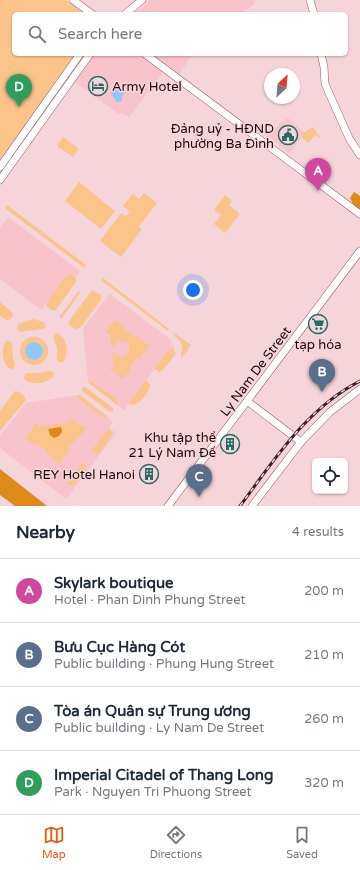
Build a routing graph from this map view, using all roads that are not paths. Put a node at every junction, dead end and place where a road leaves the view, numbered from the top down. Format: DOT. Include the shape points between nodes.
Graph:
graph roads {
  1 [pos="73,0"];
  2 [pos="142,0"];
  3 [pos="310,0"];
  4 [pos="89,12"];
  5 [pos="127,12"];
  6 [pos="313,12"];
  7 [pos="79,56"];
  8 [pos="89,56"];
  9 [pos="148,56"];
  10 [pos="321,56"];
  11 [pos="360,155"];
  12 [pos="0,167"];
  13 [pos="0,180"];
  14 [pos="360,214"];
  15 [pos="360,251"];
  16 [pos="360,389"];
  17 [pos="247,401"];
  18 [pos="300,442"];
  19 [pos="168,506"];
  20 [pos="252,506"];
  1 -- 4 [label="street"];
  2 -- 5 [label="street"];
  3 -- 6 [label="street"];
  7 -- 12 [label="street"];
  8 -- 13 [label="street"];
  9 -- 14 [label="street"];
  10 -- 11 [label="street" via="325,84 348,138"];
  15 -- 17 [label="street, Ly Nam De Street"];
  16 -- 18 [label="street" via="330,412"];
  17 -- 18 [label="street"];
  17 -- 19 [label="street, Ly Nam De Street"];
  18 -- 20 [label="street"];
}
